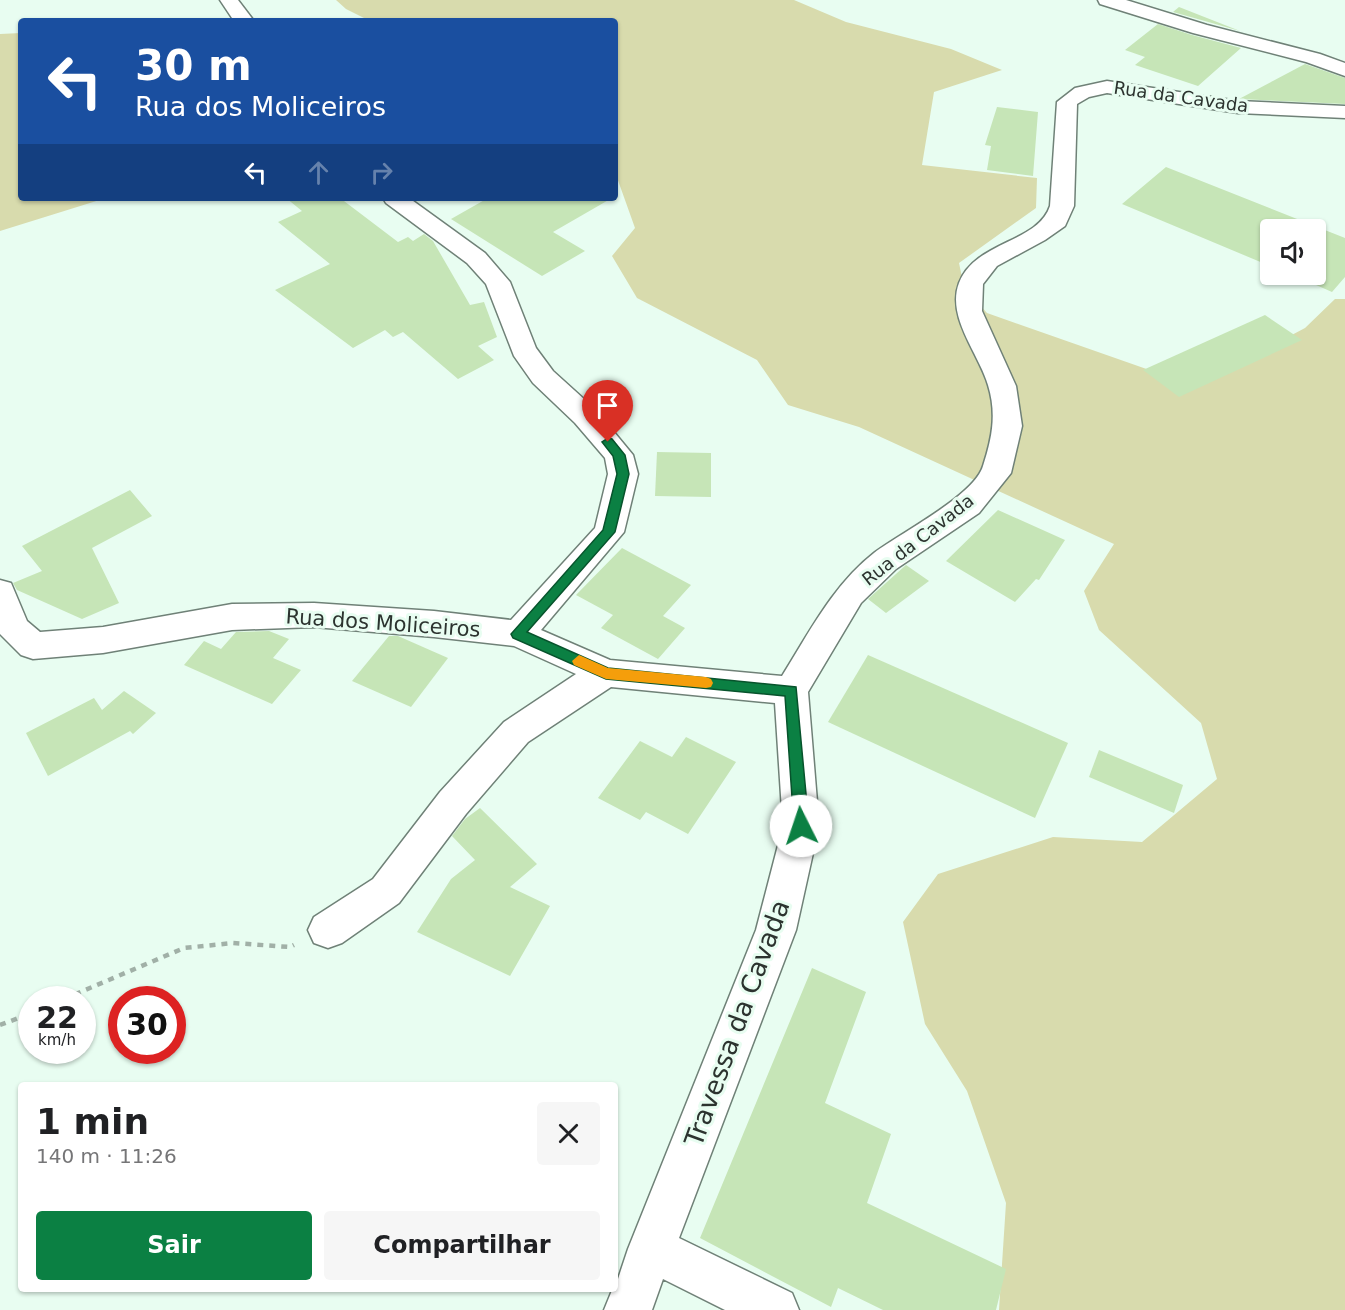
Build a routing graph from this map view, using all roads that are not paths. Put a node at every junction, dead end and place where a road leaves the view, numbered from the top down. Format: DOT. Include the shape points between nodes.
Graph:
graph roads {
  1 [pos="229,0"];
  2 [pos="1107,0"];
  3 [pos="242,18"];
  4 [pos="1345,70"];
  5 [pos="1345,112"];
  6 [pos="398,201"];
  7 [pos="0,592"];
  8 [pos="518,634"];
  9 [pos="606,673"];
  10 [pos="791,691"];
  11 [pos="328,930"];
  12 [pos="651,1249"];
  13 [pos="628,1310"];
  14 [pos="775,1310"];
  1 -- 3 [label="street"];
  2 -- 4 [label="street"];
  5 -- 10 [label="street, Rua da Cavada" via="1238,106 1107,87 1082,92 1067,102 1062,206 1057,220 988,261 971,283 969,311 1002,386 1008,426 996,473 968,505 885,561 850,594"];
  6 -- 8 [label="street" via="476,258 498,282 524,350 543,377 619,455 623,474 609,532"];
  7 -- 8 [label="street, Rua dos Moliceiros" via="13,628 33,646 104,640 232,616 314,615"];
  8 -- 9 [label="street, Rua dos Moliceiros"];
  9 -- 10 [label="street, Rua dos Moliceiros"];
  9 -- 11 [label="street" via="516,732 453,803 386,891"];
  10 -- 12 [label="street, Travessa da Cavada" via="801,826 776,930"];
  12 -- 13 [label="street, Travessa da Cavada"];
  12 -- 14 [label="street"];
}
